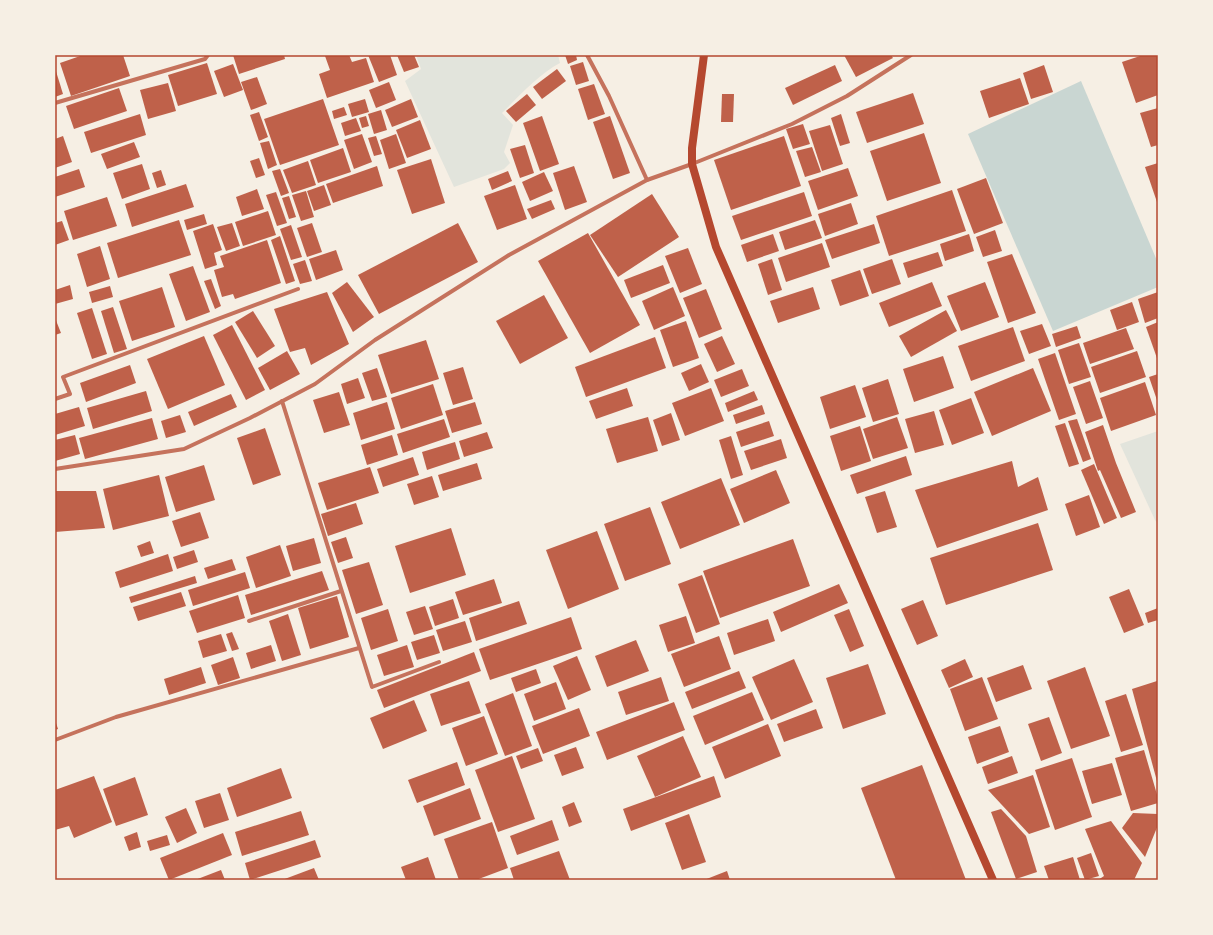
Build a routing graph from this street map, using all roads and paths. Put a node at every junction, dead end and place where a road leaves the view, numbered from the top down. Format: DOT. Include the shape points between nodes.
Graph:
graph roads {
  1 [pos="208,55"];
  2 [pos="587,55"];
  3 [pos="704,55"];
  4 [pos="911,55"];
  5 [pos="55,104"];
  6 [pos="692,164"];
  7 [pos="647,180"];
  8 [pos="298,289"];
  9 [pos="55,399"];
  10 [pos="282,401"];
  11 [pos="55,469"];
  12 [pos="341,590"];
  13 [pos="249,621"];
  14 [pos="359,648"];
  15 [pos="439,662"];
  16 [pos="55,740"];
  17 [pos="993,880"];
  1 -- 5 [label="street" via="205,59"];
  2 -- 7 [label="street" via="609,96"];
  3 -- 6 [label="main road"];
  4 -- 6 [label="street" via="847,96 792,124"];
  6 -- 7 [label="street"];
  6 -- 17 [label="main road" via="716,247"];
  7 -- 10 [label="street" via="509,256 375,340 315,384"];
  8 -- 9 [label="street" via="63,378 70,394"];
  10 -- 11 [label="street" via="184,449"];
  10 -- 12 [label="street"];
  12 -- 13 [label="street"];
  12 -- 14 [label="street"];
  14 -- 15 [label="street" via="372,687"];
  14 -- 16 [label="street" via="116,717"];
}
